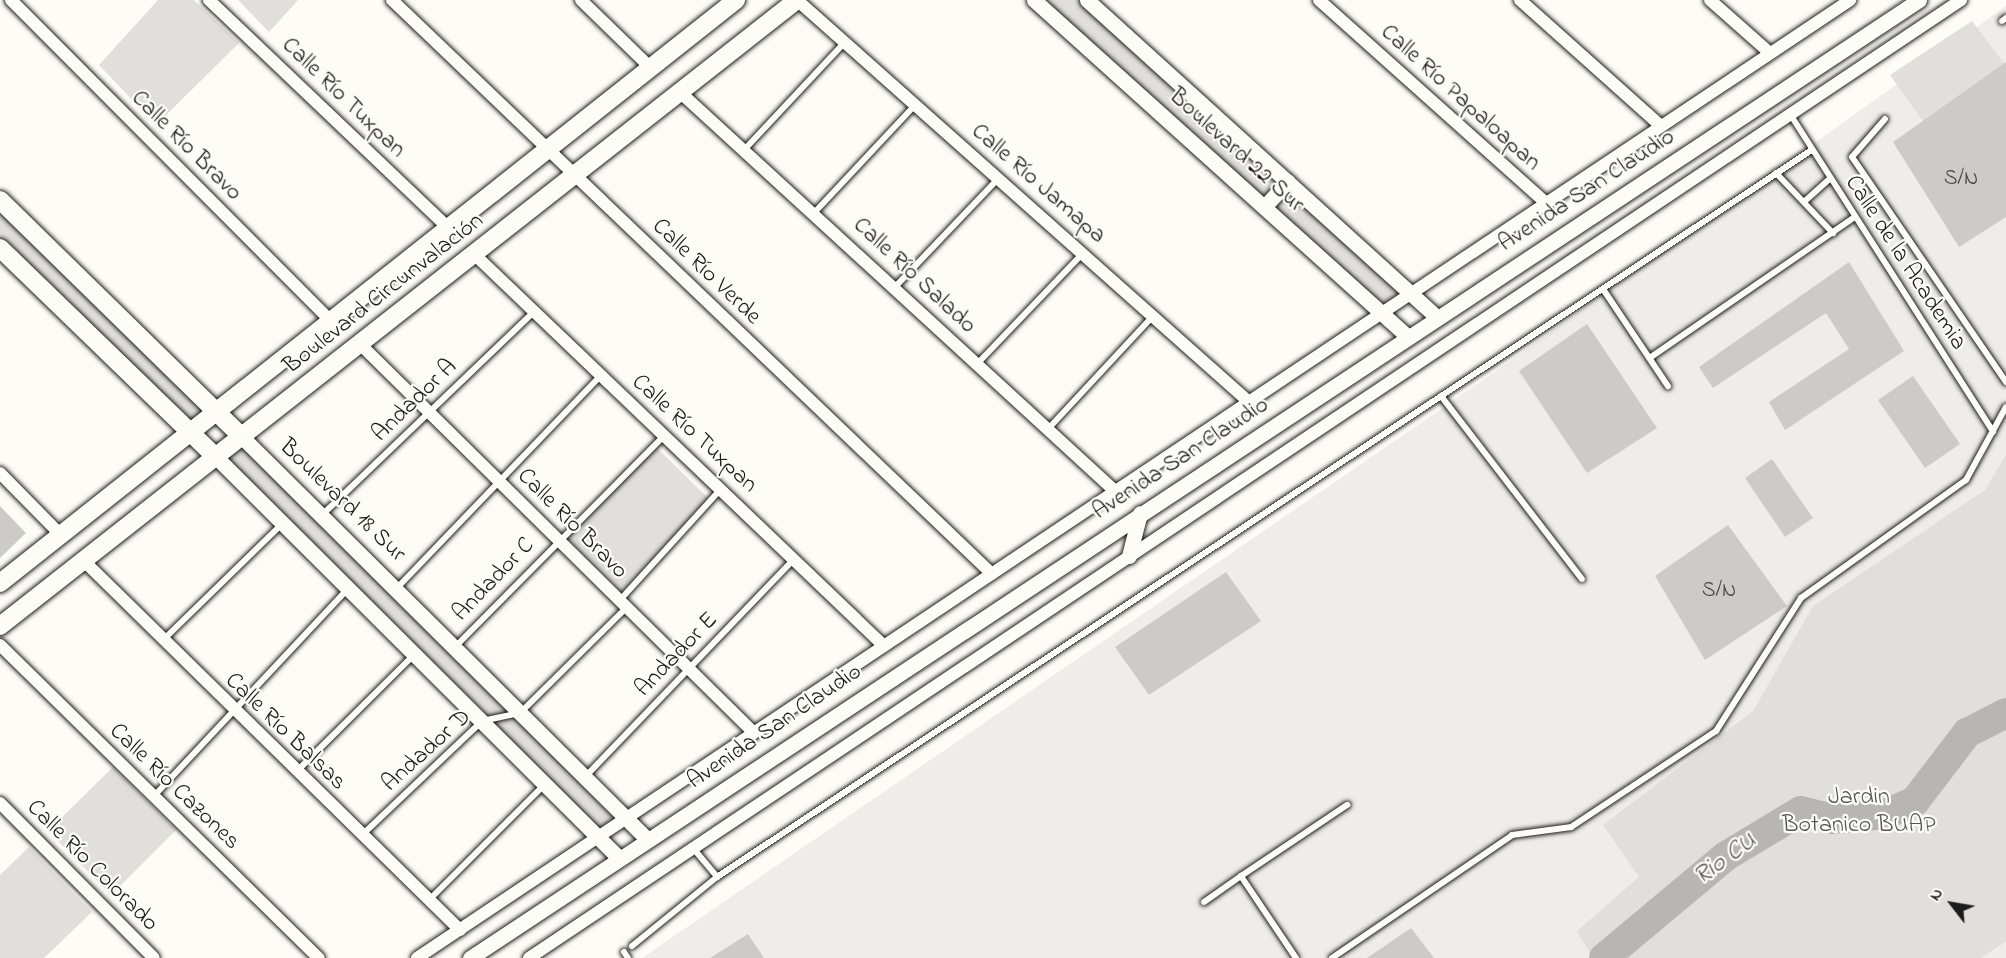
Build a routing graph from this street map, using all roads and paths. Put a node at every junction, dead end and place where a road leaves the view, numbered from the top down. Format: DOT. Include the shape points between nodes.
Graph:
graph roads {
  1 [pos="11,0"];
  2 [pos="209,0"];
  3 [pos="392,0"];
  4 [pos="581,0"];
  5 [pos="736,0"];
  6 [pos="797,0"];
  7 [pos="1034,0"];
  8 [pos="1087,0"];
  9 [pos="1319,0"];
  10 [pos="1520,0"];
  11 [pos="1710,0"];
  12 [pos="1850,0"];
  13 [pos="1919,0"];
  14 [pos="1961,0"];
  15 [pos="844,43"];
  16 [pos="1770,53"];
  17 [pos="650,67"];
  18 [pos="682,94"];
  19 [pos="915,105"];
  20 [pos="1789,113"];
  21 [pos="1885,119"];
  22 [pos="1661,126"];
  23 [pos="546,149"];
  24 [pos="744,150"];
  25 [pos="1810,151"];
  26 [pos="1776,173"];
  27 [pos="575,175"];
  28 [pos="1001,176"];
  29 [pos="1828,180"];
  30 [pos="1288,182"];
  31 [pos="0,200"];
  32 [pos="1805,201"];
  33 [pos="1546,203"];
  34 [pos="1264,207"];
  35 [pos="814,213"];
  36 [pos="1853,218"];
  37 [pos="447,227"];
  38 [pos="1833,233"];
  39 [pos="0,248"];
  40 [pos="1084,252"];
  41 [pos="474,254"];
  42 [pos="896,286"];
  43 [pos="1603,289"];
  44 [pos="1411,294"];
  45 [pos="534,312"];
  46 [pos="1382,313"];
  47 [pos="1154,315"];
  48 [pos="1437,317"];
  49 [pos="332,321"];
  50 [pos="1407,336"];
  51 [pos="361,345"];
  52 [pos="1651,357"];
  53 [pos="978,363"];
  54 [pos="601,375"];
  55 [pos="2006,382"];
  56 [pos="1668,386"];
  57 [pos="1441,396"];
  58 [pos="1249,402"];
  59 [pos="2006,407"];
  60 [pos="429,412"];
  61 [pos="218,414"];
  62 [pos="1048,429"];
  63 [pos="1993,432"];
  64 [pos="193,434"];
  65 [pos="241,436"];
  66 [pos="663,437"];
  67 [pos="215,456"];
  68 [pos="0,473"];
  69 [pos="500,483"];
  70 [pos="721,490"];
  71 [pos="1115,491"];
  72 [pos="1140,513"];
  73 [pos="322,515"];
  74 [pos="282,524"];
  75 [pos="61,535"];
  76 [pos="558,540"];
  77 [pos="1129,556"];
  78 [pos="795,558"];
  79 [pos="84,561"];
  80 [pos="992,574"];
  81 [pos="1582,579"];
  82 [pos="0,584"];
  83 [pos="348,589"];
  84 [pos="397,589"];
  85 [pos="623,604"];
  86 [pos="0,626"];
  87 [pos="161,641"];
  88 [pos="0,645"];
  89 [pos="884,646"];
  90 [pos="455,647"];
  91 [pos="415,655"];
  92 [pos="689,669"];
  93 [pos="234,711"];
  94 [pos="520,713"];
  95 [pos="482,722"];
  96 [pos="754,733"];
  97 [pos="296,771"];
  98 [pos="585,777"];
  99 [pos="545,784"];
  100 [pos="154,796"];
  101 [pos="0,803"];
  102 [pos="1347,805"];
  103 [pos="627,818"];
  104 [pos="361,836"];
  105 [pos="598,837"];
  106 [pos="648,839"];
  107 [pos="693,848"];
  108 [pos="620,858"];
  109 [pos="1241,876"];
  110 [pos="717,878"];
  111 [pos="429,900"];
  112 [pos="1204,902"];
  113 [pos="460,930"];
  114 [pos="632,946"];
  115 [pos="154,958"];
  116 [pos="319,958"];
  117 [pos="417,958"];
  118 [pos="470,958"];
  119 [pos="529,958"];
  120 [pos="1296,958"];
  121 [pos="1332,958"];
  1 -- 49 [label="street, Calle Río Bravo"];
  2 -- 37 [label="street, Calle Río Tuxpan"];
  3 -- 23 [label="street, Calle Río Verde"];
  4 -- 17 [label="street"];
  5 -- 17 [label="main road, Boulevard Circunvalación"];
  6 -- 15 [label="street, Calle Río Jamapa"];
  6 -- 18 [label="main road, Boulevard Circunvalación"];
  7 -- 34 [label="street, Boulevard 22 Sur"];
  8 -- 30 [label="street, Boulevard 22 Sur"];
  9 -- 33 [label="street, Calle Río Papaloapan"];
  10 -- 22 [label="street"];
  11 -- 16 [label="street"];
  12 -- 16 [label="street, Avenida San Claudio"];
  13 -- 48 [label="street, Avenida San Claudio"];
  14 -- 20 [label="street, Avenida San Claudio"];
  15 -- 19 [label="street, Calle Río Jamapa"];
  15 -- 24 [label="lane"];
  16 -- 22 [label="street, Avenida San Claudio"];
  17 -- 23 [label="main road, Boulevard Circunvalación"];
  18 -- 24 [label="street, Calle Río Salado"];
  18 -- 27 [label="main road, Boulevard Circunvalación"];
  19 -- 28 [label="street, Calle Río Jamapa"];
  19 -- 35 [label="lane"];
  20 -- 25 [label="lane, Calle de la Academia"];
  20 -- 77 [label="street, Avenida San Claudio"];
  21 -- 55 [label="lane" via="1852,157"];
  22 -- 33 [label="street, Avenida San Claudio"];
  23 -- 27 [label="street, Calle Río Verde"];
  23 -- 37 [label="main road, Boulevard Circunvalación"];
  24 -- 35 [label="street, Calle Río Salado"];
  25 -- 26 [label="lane"];
  25 -- 29 [label="lane, Calle de la Academia"];
  26 -- 32 [label="lane"];
  26 -- 43 [label="lane"];
  27 -- 41 [label="main road, Boulevard Circunvalación"];
  27 -- 80 [label="street, Calle Río Verde"];
  28 -- 40 [label="street, Calle Río Jamapa"];
  28 -- 42 [label="lane"];
  29 -- 32 [label="lane"];
  29 -- 36 [label="lane, Calle de la Academia"];
  30 -- 34 [label="street"];
  30 -- 44 [label="street, Boulevard 22 Sur"];
  31 -- 61 [label="main road, Boulevard 18 Sur"];
  32 -- 38 [label="lane"];
  33 -- 44 [label="street, Avenida San Claudio"];
  34 -- 46 [label="street, Boulevard 22 Sur"];
  35 -- 42 [label="street, Calle Río Salado"];
  36 -- 38 [label="lane"];
  36 -- 63 [label="lane, Calle de la Academia"];
  37 -- 49 [label="main road, Boulevard Circunvalación"];
  38 -- 52 [label="lane"];
  39 -- 64 [label="main road"];
  40 -- 47 [label="street, Calle Río Jamapa"];
  40 -- 53 [label="lane"];
  41 -- 45 [label="street, Calle Río Tuxpan"];
  41 -- 51 [label="main road, Boulevard Circunvalación"];
  42 -- 53 [label="street, Calle Río Salado"];
  43 -- 52 [label="lane"];
  43 -- 57 [label="lane"];
  44 -- 46 [label="street, Avenida San Claudio"];
  44 -- 48 [label="street, Boulevard 22 Sur"];
  45 -- 54 [label="street, Calle Río Tuxpan"];
  45 -- 60 [label="lane, Andador A"];
  46 -- 50 [label="street, Boulevard 22 Sur"];
  46 -- 58 [label="street, Avenida San Claudio"];
  47 -- 58 [label="street, Calle Río Jamapa"];
  47 -- 62 [label="lane"];
  48 -- 50 [label="street, Avenida San Claudio"];
  49 -- 61 [label="main road, Boulevard Circunvalación"];
  50 -- 72 [label="street, Avenida San Claudio"];
  51 -- 60 [label="street, Calle Río Bravo"];
  51 -- 65 [label="main road, Boulevard Circunvalación"];
  52 -- 56 [label="lane"];
  53 -- 62 [label="street, Calle Río Salado"];
  54 -- 66 [label="street, Calle Río Tuxpan"];
  54 -- 69 [label="lane"];
  57 -- 81 [label="lane"];
  57 -- 110 [label="lane"];
  58 -- 71 [label="street, Avenida San Claudio"];
  59 -- 63 [label="lane"];
  60 -- 69 [label="street, Calle Río Bravo"];
  60 -- 73 [label="lane, Andador A"];
  61 -- 64 [label="main road, Boulevard Circunvalación"];
  61 -- 65 [label="main road, Boulevard 18 Sur"];
  62 -- 71 [label="street, Calle Río Salado"];
  63 -- 121 [label="lane" via="1959,487 1801,598 1716,731 1571,827 1512,835"];
  64 -- 67 [label="main road"];
  64 -- 75 [label="main road, Boulevard Circunvalación"];
  65 -- 67 [label="main road, Boulevard Circunvalación"];
  65 -- 73 [label="street, Boulevard 18 Sur"];
  66 -- 70 [label="street, Calle Río Tuxpan"];
  66 -- 76 [label="lane, Andador C"];
  67 -- 74 [label="street"];
  67 -- 79 [label="main road, Boulevard Circunvalación"];
  68 -- 75 [label="street"];
  69 -- 76 [label="street, Calle Río Bravo"];
  69 -- 84 [label="lane"];
  70 -- 78 [label="street, Calle Río Tuxpan"];
  70 -- 85 [label="lane"];
  71 -- 80 [label="street, Avenida San Claudio"];
  72 -- 77 [label="street"];
  72 -- 106 [label="street, Avenida San Claudio"];
  73 -- 84 [label="street, Boulevard 18 Sur"];
  74 -- 83 [label="street"];
  74 -- 87 [label="lane"];
  75 -- 82 [label="main road, Boulevard Circunvalación"];
  76 -- 85 [label="street, Calle Río Bravo"];
  76 -- 90 [label="lane, Andador C"];
  77 -- 107 [label="street, Avenida San Claudio"];
  78 -- 89 [label="street, Calle Río Tuxpan"];
  78 -- 92 [label="lane, Andador E"];
  79 -- 86 [label="main road, Boulevard Circunvalación"];
  79 -- 87 [label="street, Calle Río Balsas"];
  80 -- 89 [label="street, Avenida San Claudio"];
  83 -- 91 [label="street"];
  83 -- 93 [label="lane"];
  84 -- 90 [label="street, Boulevard 18 Sur"];
  85 -- 92 [label="street, Calle Río Bravo"];
  85 -- 94 [label="lane"];
  87 -- 93 [label="street, Calle Río Balsas"];
  88 -- 100 [label="street, Calle Río Cazones"];
  89 -- 96 [label="street, Avenida San Claudio"];
  90 -- 94 [label="street, Boulevard 18 Sur"];
  91 -- 95 [label="street"];
  91 -- 97 [label="lane"];
  92 -- 96 [label="street, Calle Río Bravo"];
  92 -- 98 [label="lane, Andador E"];
  93 -- 97 [label="street, Calle Río Balsas"];
  93 -- 100 [label="lane"];
  94 -- 95 [label="lane, Andador D"];
  94 -- 98 [label="street, Boulevard 18 Sur"];
  95 -- 99 [label="street"];
  95 -- 104 [label="lane, Andador D"];
  96 -- 103 [label="street, Avenida San Claudio"];
  97 -- 104 [label="street, Calle Río Balsas"];
  98 -- 103 [label="street, Boulevard 18 Sur"];
  99 -- 105 [label="street"];
  99 -- 111 [label="lane"];
  100 -- 116 [label="street, Calle Río Cazones"];
  101 -- 115 [label="street, Calle Río Colorado"];
  102 -- 109 [label="lane"];
  103 -- 105 [label="street, Avenida San Claudio"];
  103 -- 106 [label="street, Boulevard 18 Sur"];
  104 -- 111 [label="street, Calle Río Balsas"];
  105 -- 108 [label="street"];
  105 -- 113 [label="street, Avenida San Claudio"];
  106 -- 108 [label="street, Avenida San Claudio"];
  107 -- 110 [label="lane"];
  107 -- 119 [label="street, Avenida San Claudio"];
  108 -- 118 [label="street, Avenida San Claudio"];
  109 -- 112 [label="lane"];
  109 -- 120 [label="lane"];
  110 -- 114 [label="lane"];
  111 -- 113 [label="street, Calle Río Balsas"];
  113 -- 117 [label="street, Avenida San Claudio"];
}
